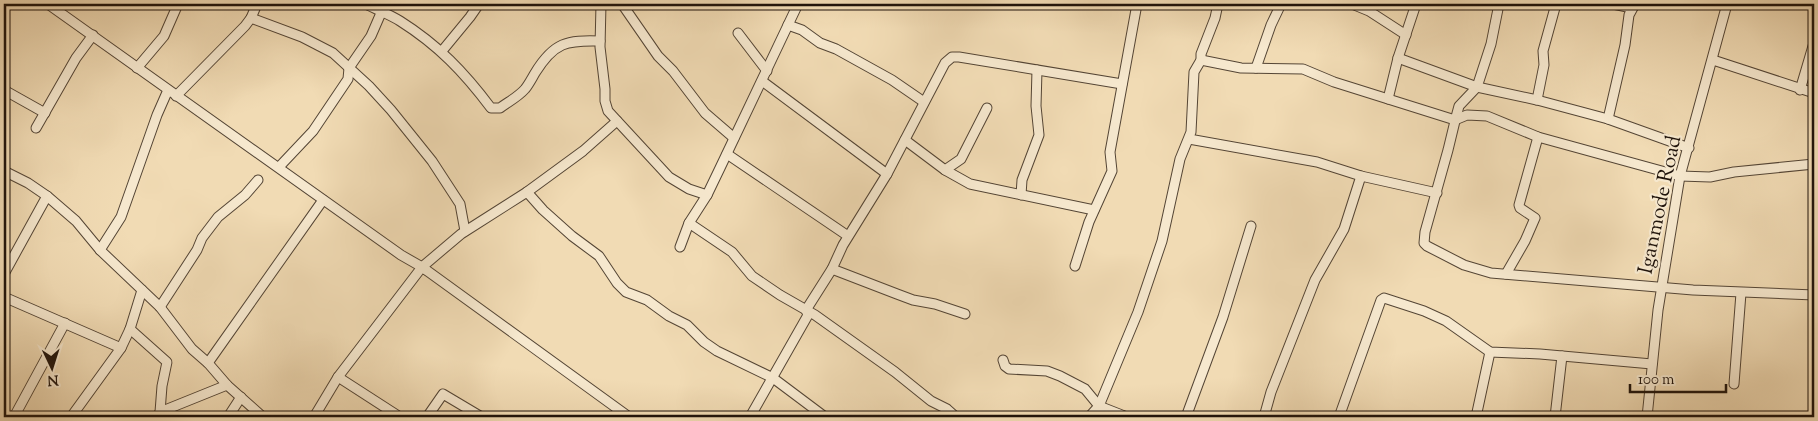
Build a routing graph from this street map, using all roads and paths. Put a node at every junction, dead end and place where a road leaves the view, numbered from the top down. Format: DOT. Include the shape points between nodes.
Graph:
graph roads {
  1 [pos="48,4"];
  2 [pos="178,4"];
  3 [pos="257,4"];
  4 [pos="366,4"];
  5 [pos="388,4"];
  6 [pos="601,4"];
  7 [pos="622,4"];
  8 [pos="798,4"];
  9 [pos="1135,4"];
  10 [pos="1218,4"];
  11 [pos="1281,4"];
  12 [pos="1352,4"];
  13 [pos="1416,4"];
  14 [pos="1500,4"];
  15 [pos="1556,4"];
  16 [pos="1613,4"];
  17 [pos="1727,4"];
  18 [pos="476,5"];
  19 [pos="1634,6"];
  20 [pos="381,13"];
  21 [pos="251,18"];
  22 [pos="788,25"];
  23 [pos="738,33"];
  24 [pos="93,35"];
  25 [pos="1406,35"];
  26 [pos="600,41"];
  27 [pos="1813,46"];
  28 [pos="442,51"];
  29 [pos="1398,58"];
  30 [pos="1201,60"];
  31 [pos="1713,60"];
  32 [pos="137,68"];
  33 [pos="349,68"];
  34 [pos="1256,68"];
  35 [pos="1036,70"];
  36 [pos="767,71"];
  37 [pos="762,82"];
  38 [pos="1122,84"];
  39 [pos="1477,87"];
  40 [pos="4,90"];
  41 [pos="168,90"];
  42 [pos="1800,90"];
  43 [pos="1814,93"];
  44 [pos="176,96"];
  45 [pos="1388,99"];
  46 [pos="1537,100"];
  47 [pos="924,102"];
  48 [pos="987,108"];
  49 [pos="45,113"];
  50 [pos="1608,119"];
  51 [pos="1455,120"];
  52 [pos="617,121"];
  53 [pos="36,128"];
  54 [pos="1538,137"];
  55 [pos="734,138"];
  56 [pos="1189,139"];
  57 [pos="906,140"];
  58 [pos="1689,148"];
  59 [pos="727,154"];
  60 [pos="1814,164"];
  61 [pos="279,167"];
  62 [pos="945,170"];
  63 [pos="4,171"];
  64 [pos="887,174"];
  65 [pos="1361,176"];
  66 [pos="1680,176"];
  67 [pos="258,180"];
  68 [pos="527,192"];
  69 [pos="1437,193"];
  70 [pos="707,195"];
  71 [pos="1021,195"];
  72 [pos="47,196"];
  73 [pos="323,200"];
  74 [pos="1094,210"];
  75 [pos="689,223"];
  76 [pos="1251,226"];
  77 [pos="465,231"];
  78 [pos="848,236"];
  79 [pos="680,247"];
  80 [pos="100,250"];
  81 [pos="1075,266"];
  82 [pos="422,267"];
  83 [pos="832,269"];
  84 [pos="4,274"];
  85 [pos="1506,274"];
  86 [pos="1662,287"];
  87 [pos="142,290"];
  88 [pos="1741,293"];
  89 [pos="1814,295"];
  90 [pos="4,297"];
  91 [pos="160,307"];
  92 [pos="806,310"];
  93 [pos="965,314"];
  94 [pos="65,323"];
  95 [pos="130,329"];
  96 [pos="121,348"];
  97 [pos="1490,352"];
  98 [pos="1562,356"];
  99 [pos="1003,360"];
  100 [pos="208,363"];
  101 [pos="1652,364"];
  102 [pos="338,377"];
  103 [pos="773,378"];
  104 [pos="1734,384"];
  105 [pos="228,385"];
  106 [pos="241,397"];
  107 [pos="605,405"];
  108 [pos="1099,406"];
  109 [pos="159,415"];
  110 [pos="480,416"];
  111 [pos="14,417"];
  112 [pos="71,417"];
  113 [pos="228,417"];
  114 [pos="263,417"];
  115 [pos="314,417"];
  116 [pos="400,417"];
  117 [pos="427,417"];
  118 [pos="629,417"];
  119 [pos="750,417"];
  120 [pos="825,417"];
  121 [pos="956,417"];
  122 [pos="1090,417"];
  123 [pos="1127,417"];
  124 [pos="1188,417"];
  125 [pos="1264,417"];
  126 [pos="1339,417"];
  127 [pos="1476,417"];
  128 [pos="1555,417"];
  129 [pos="1647,417"];
  1 -- 24 [label="street"];
  2 -- 32 [label="street" via="164,36"];
  3 -- 21 [label="street"];
  4 -- 20 [label="street"];
  5 -- 20 [label="street"];
  6 -- 26 [label="street"];
  7 -- 55 [label="street" via="658,56 705,113"];
  8 -- 22 [label="street"];
  9 -- 38 [label="street"];
  10 -- 30 [label="street"];
  11 -- 34 [label="street"];
  12 -- 25 [label="street"];
  13 -- 25 [label="street"];
  14 -- 39 [label="street"];
  15 -- 46 [label="street" via="1543,51 1544,66"];
  16 -- 19 [label="street"];
  17 -- 31 [label="street, Iganmode Road"];
  18 -- 28 [label="street"];
  19 -- 50 [label="street"];
  20 -- 28 [label="street" via="399,20"];
  20 -- 33 [label="street" via="372,36"];
  21 -- 33 [label="street" via="302,37 333,53"];
  21 -- 44 [label="street"];
  22 -- 36 [label="street"];
  22 -- 47 [label="street" via="892,80"];
  23 -- 36 [label="street"];
  24 -- 32 [label="street"];
  24 -- 49 [label="street"];
  25 -- 29 [label="street"];
  26 -- 28 [label="street" via="566,42 554,50 523,91 496,110 490,108"];
  26 -- 52 [label="street" via="605,101 608,111"];
  27 -- 42 [label="street"];
  29 -- 39 [label="street"];
  29 -- 45 [label="street"];
  30 -- 34 [label="street"];
  30 -- 56 [label="street" via="1194,72"];
  31 -- 42 [label="street"];
  31 -- 58 [label="street, Iganmode Road"];
  32 -- 41 [label="street"];
  33 -- 61 [label="street" via="348,79 313,131"];
  33 -- 77 [label="street" via="391,110 432,162 460,204"];
  34 -- 45 [label="street" via="1302,69"];
  35 -- 38 [label="street"];
  35 -- 47 [label="street" via="952,58 945,62"];
  35 -- 71 [label="street" via="1039,135 1022,180"];
  36 -- 37 [label="street"];
  37 -- 55 [label="street"];
  37 -- 64 [label="street"];
  38 -- 74 [label="street" via="1110,152 1112,171"];
  39 -- 46 [label="street"];
  39 -- 51 [label="street" via="1459,106"];
  40 -- 49 [label="street"];
  41 -- 44 [label="street"];
  41 -- 80 [label="street" via="121,217"];
  42 -- 43 [label="street"];
  44 -- 61 [label="street"];
  45 -- 51 [label="street"];
  46 -- 50 [label="street"];
  47 -- 57 [label="street"];
  48 -- 62 [label="street" via="962,158"];
  49 -- 53 [label="street"];
  50 -- 58 [label="street"];
  51 -- 54 [label="street" via="1487,116"];
  51 -- 69 [label="street"];
  52 -- 68 [label="street"];
  52 -- 70 [label="street" via="669,177"];
  54 -- 66 [label="street"];
  54 -- 85 [label="street" via="1519,205 1535,218"];
  55 -- 59 [label="street"];
  56 -- 65 [label="street" via="1317,162"];
  56 -- 108 [label="street" via="1180,159 1162,241 1138,312"];
  57 -- 62 [label="street"];
  57 -- 64 [label="street"];
  58 -- 66 [label="street, Iganmode Road"];
  59 -- 70 [label="street"];
  59 -- 78 [label="street"];
  60 -- 66 [label="street" via="1710,177"];
  61 -- 73 [label="street"];
  62 -- 71 [label="street" via="970,184"];
  63 -- 72 [label="street"];
  64 -- 78 [label="street"];
  65 -- 69 [label="street"];
  65 -- 125 [label="street" via="1344,229 1315,280"];
  66 -- 86 [label="street, Iganmode Road"];
  67 -- 91 [label="street" via="246,195 218,217"];
  68 -- 77 [label="street"];
  68 -- 103 [label="street" via="542,210 599,256 626,292 647,300 687,325 717,351"];
  69 -- 85 [label="street" via="1424,238 1427,246 1472,268"];
  70 -- 75 [label="street"];
  71 -- 74 [label="street"];
  72 -- 80 [label="street" via="76,221"];
  72 -- 84 [label="street"];
  73 -- 82 [label="street"];
  73 -- 100 [label="street"];
  74 -- 81 [label="street"];
  75 -- 79 [label="street"];
  75 -- 92 [label="street" via="732,252 752,276"];
  76 -- 124 [label="street"];
  77 -- 82 [label="street"];
  78 -- 83 [label="street"];
  80 -- 87 [label="street"];
  82 -- 102 [label="street"];
  82 -- 107 [label="street"];
  82 -- 118 [label="street"];
  83 -- 92 [label="street"];
  83 -- 93 [label="street" via="913,300"];
  85 -- 86 [label="street"];
  86 -- 88 [label="street"];
  86 -- 101 [label="street, Iganmode Road"];
  87 -- 91 [label="street"];
  87 -- 95 [label="street"];
  88 -- 89 [label="street"];
  88 -- 104 [label="street"];
  90 -- 94 [label="street"];
  91 -- 100 [label="street" via="192,349"];
  92 -- 103 [label="street" via="808,315"];
  92 -- 121 [label="street"];
  94 -- 96 [label="street"];
  94 -- 111 [label="street"];
  95 -- 96 [label="street"];
  95 -- 109 [label="street" via="167,362"];
  96 -- 112 [label="street"];
  97 -- 98 [label="street"];
  97 -- 126 [label="street" via="1446,321 1384,298"];
  97 -- 127 [label="street"];
  98 -- 101 [label="street"];
  98 -- 128 [label="street"];
  99 -- 108 [label="street" via="1009,369 1060,376 1085,389"];
  100 -- 105 [label="street"];
  101 -- 129 [label="street, Iganmode Road"];
  102 -- 115 [label="street"];
  102 -- 116 [label="street"];
  103 -- 119 [label="street"];
  103 -- 120 [label="street"];
  105 -- 106 [label="street"];
  105 -- 109 [label="street"];
  106 -- 113 [label="street"];
  106 -- 114 [label="street"];
  108 -- 122 [label="street"];
  108 -- 123 [label="street"];
  110 -- 117 [label="street" via="443,394"];
}
